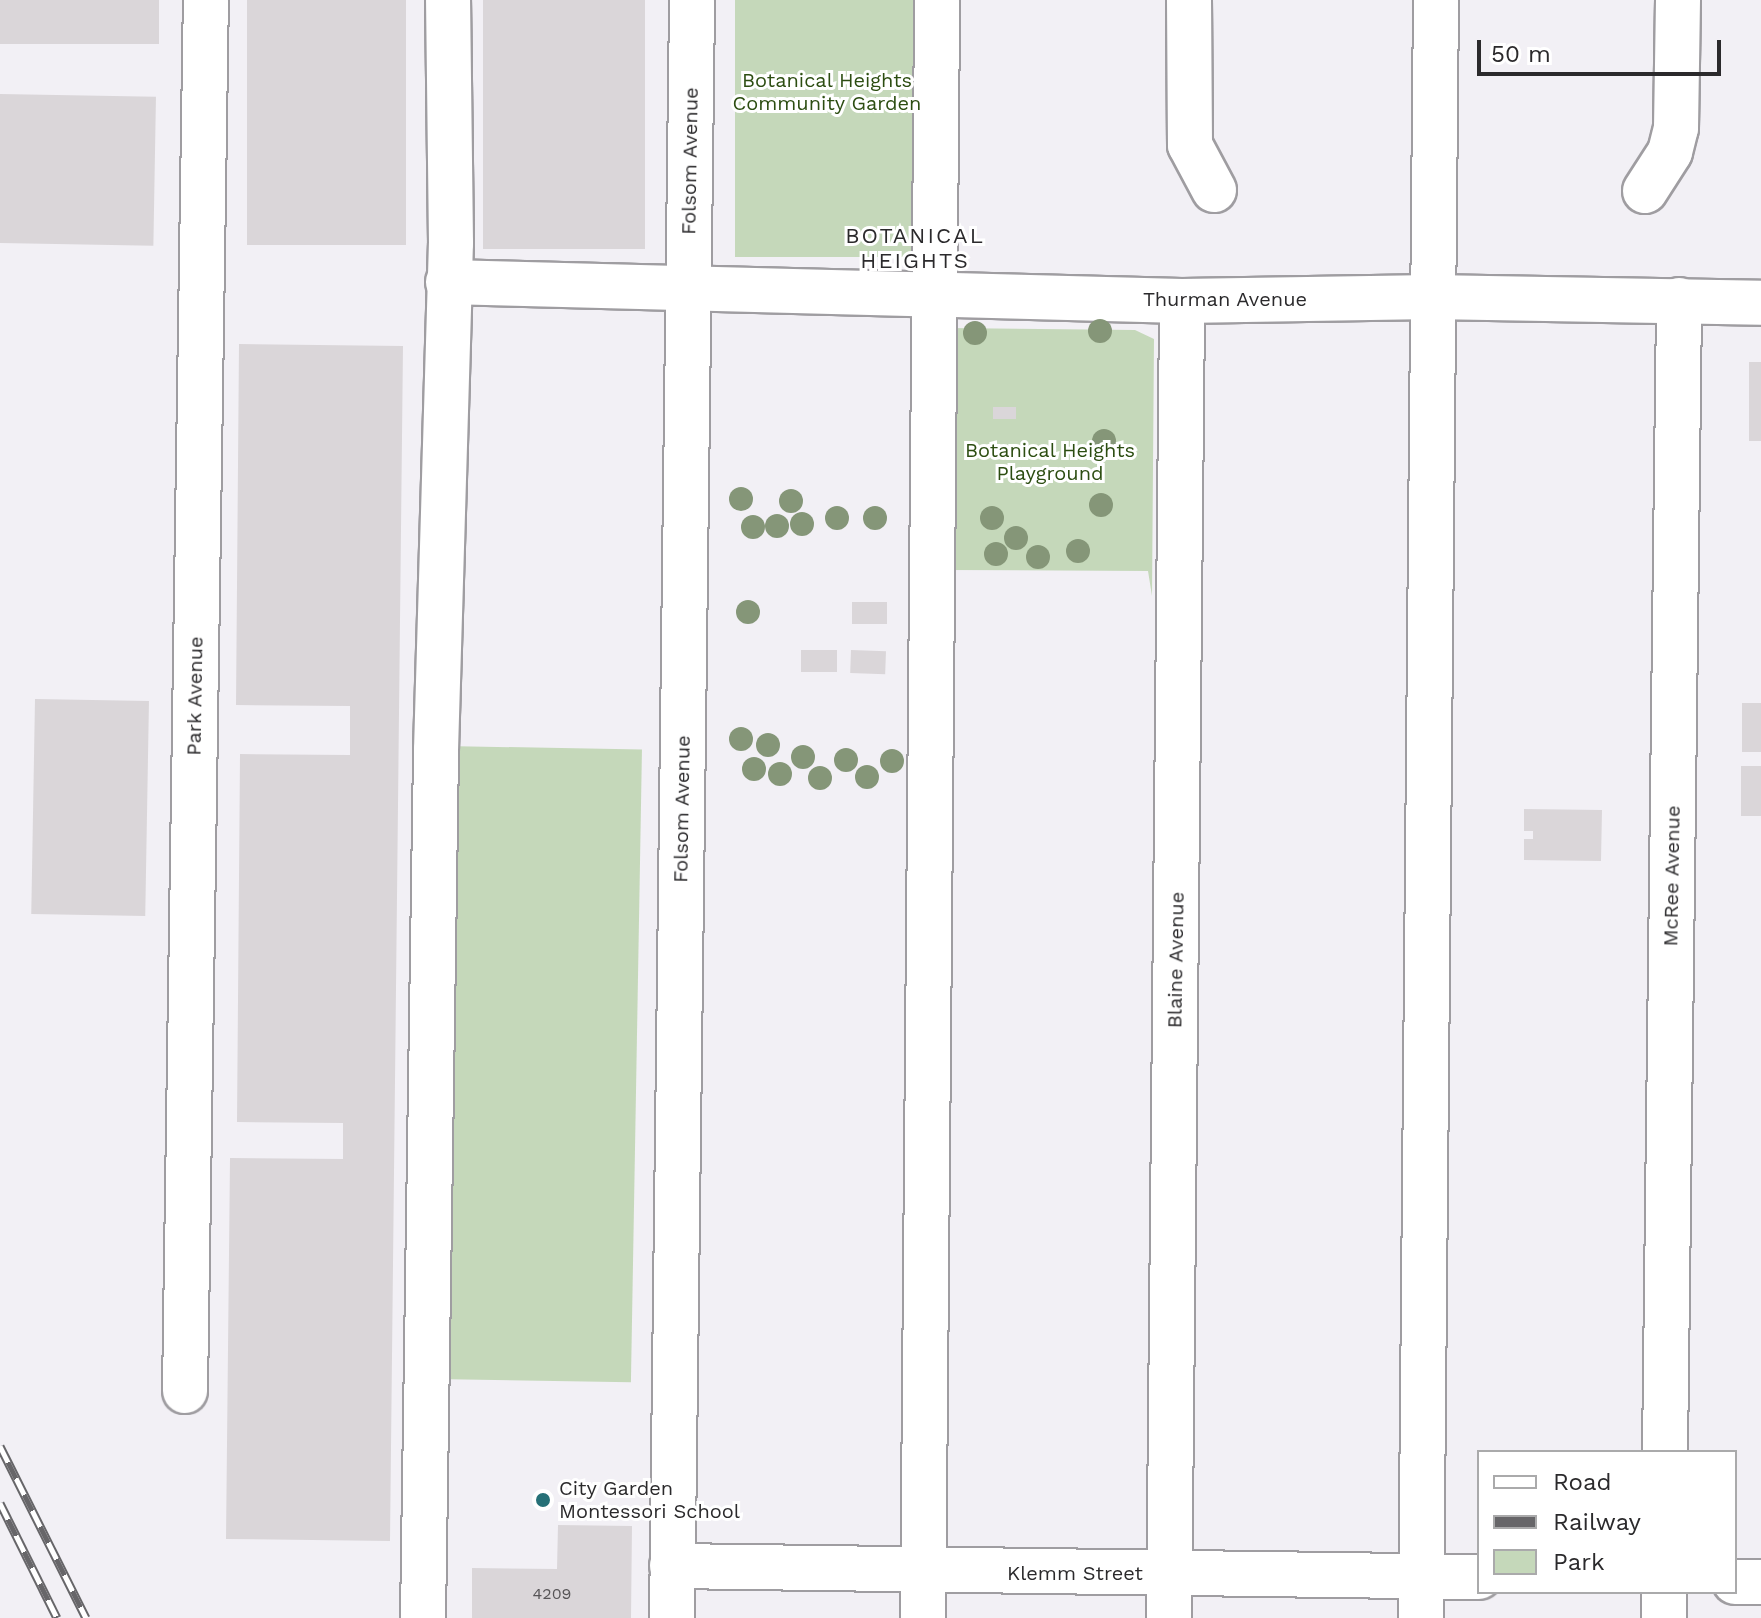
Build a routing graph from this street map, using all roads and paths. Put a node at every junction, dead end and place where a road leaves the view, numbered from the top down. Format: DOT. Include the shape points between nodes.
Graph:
graph roads {
  1 [pos="206,0"];
  2 [pos="448,0"];
  3 [pos="692,0"];
  4 [pos="937,0"];
  5 [pos="1189,0"];
  6 [pos="1436,0"];
  7 [pos="1678,0"];
  8 [pos="1214,190"];
  9 [pos="1645,191"];
  10 [pos="448,282"];
  11 [pos="688,291"];
  12 [pos="935,296"];
  13 [pos="1433,297"];
  14 [pos="1679,300"];
  15 [pos="1182,301"];
  16 [pos="1761,303"];
  17 [pos="185,1391"];
  18 [pos="1665,1450"];
  19 [pos="672,1566"];
  20 [pos="924,1571"];
  21 [pos="1170,1573"];
  22 [pos="1477,1578"];
  23 [pos="1737,1582"];
  24 [pos="1761,1582"];
  25 [pos="1664,1594"];
  26 [pos="1422,1597"];
  27 [pos="423,1618"];
  28 [pos="672,1618"];
  29 [pos="923,1618"];
  30 [pos="1169,1618"];
  31 [pos="1664,1618"];
  1 -- 17 [label="street, Park Avenue"];
  2 -- 10 [label="street"];
  3 -- 11 [label="street, Folsom Avenue"];
  4 -- 12 [label="street"];
  5 -- 8 [label="street" via="1190,145"];
  6 -- 13 [label="street"];
  7 -- 9 [label="street" via="1676,128 1670,152"];
  10 -- 11 [label="street, Thurman Avenue"];
  10 -- 27 [label="street"];
  11 -- 12 [label="street, Thurman Avenue"];
  11 -- 19 [label="street, Folsom Avenue"];
  12 -- 15 [label="street, Thurman Avenue"];
  12 -- 20 [label="street"];
  13 -- 14 [label="street, Thurman Avenue"];
  13 -- 15 [label="street, Thurman Avenue"];
  13 -- 26 [label="street"];
  14 -- 16 [label="street, Thurman Avenue"];
  14 -- 18 [label="street, McRee Avenue"];
  15 -- 21 [label="street, Blaine Avenue"];
  19 -- 20 [label="street, Klemm Street"];
  19 -- 28 [label="street, Folsom Avenue"];
  20 -- 21 [label="street, Klemm Street"];
  20 -- 29 [label="street"];
  21 -- 26 [label="street, Klemm Street"];
  21 -- 30 [label="street, Blaine Avenue"];
  22 -- 26 [label="street, Klemm Street"];
  23 -- 24 [label="street"];
  25 -- 31 [label="street"];
}
